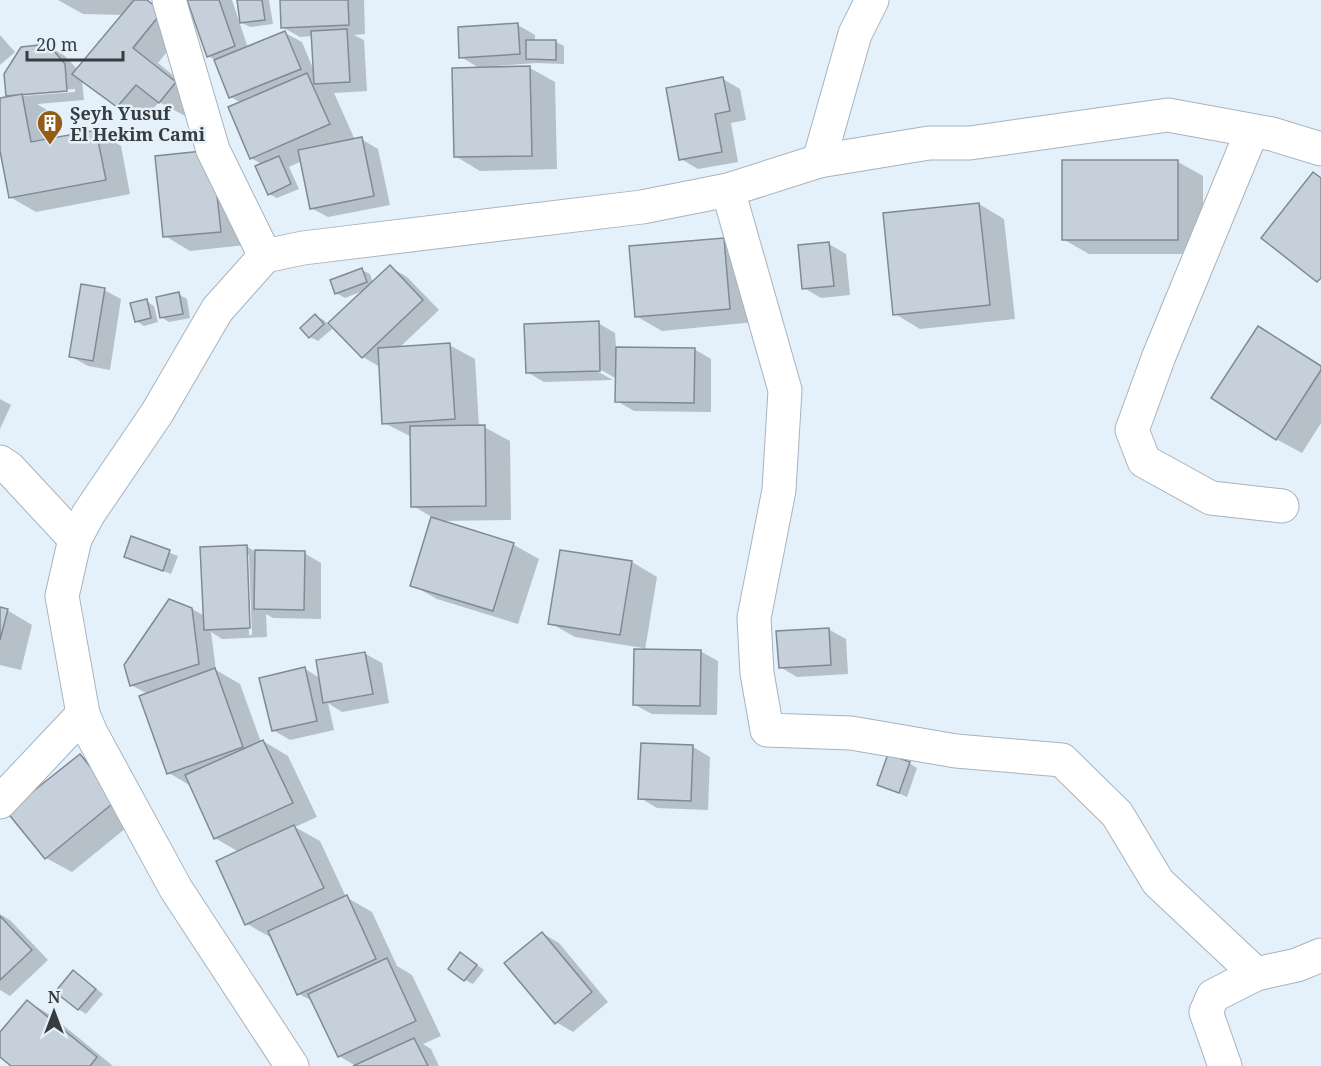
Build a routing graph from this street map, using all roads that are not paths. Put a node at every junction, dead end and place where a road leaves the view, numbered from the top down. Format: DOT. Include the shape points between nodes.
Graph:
graph roads {
  1 [pos="169,0"];
  2 [pos="872,0"];
  3 [pos="1252,131"];
  4 [pos="1321,149"];
  5 [pos="819,161"];
  6 [pos="728,190"];
  7 [pos="265,256"];
  8 [pos="0,462"];
  9 [pos="1282,506"];
  10 [pos="75,539"];
  11 [pos="83,714"];
  12 [pos="0,802"];
  13 [pos="1321,955"];
  14 [pos="1256,974"];
  15 [pos="292,1066"];
  16 [pos="1225,1066"];
  1 -- 7 [label="street" via="213,150"];
  2 -- 5 [label="street" via="855,34"];
  3 -- 4 [label="street"];
  3 -- 5 [label="street" via="1168,116 970,143 930,143"];
  3 -- 9 [label="street" via="1132,430 1144,462 1211,498"];
  5 -- 6 [label="street"];
  6 -- 7 [label="street" via="642,207 303,248"];
  6 -- 14 [label="street" via="785,390 779,490 754,618 757,673 767,730 851,733 956,751 1062,760 1117,814 1158,882"];
  7 -- 10 [label="street" via="217,310 157,413"];
  8 -- 10 [label="street"];
  10 -- 11 [label="street" via="62,596"];
  11 -- 12 [label="street"];
  11 -- 15 [label="street" via="176,889"];
  13 -- 14 [label="street"];
  14 -- 16 [label="street" via="1213,996 1206,1012"];
}
